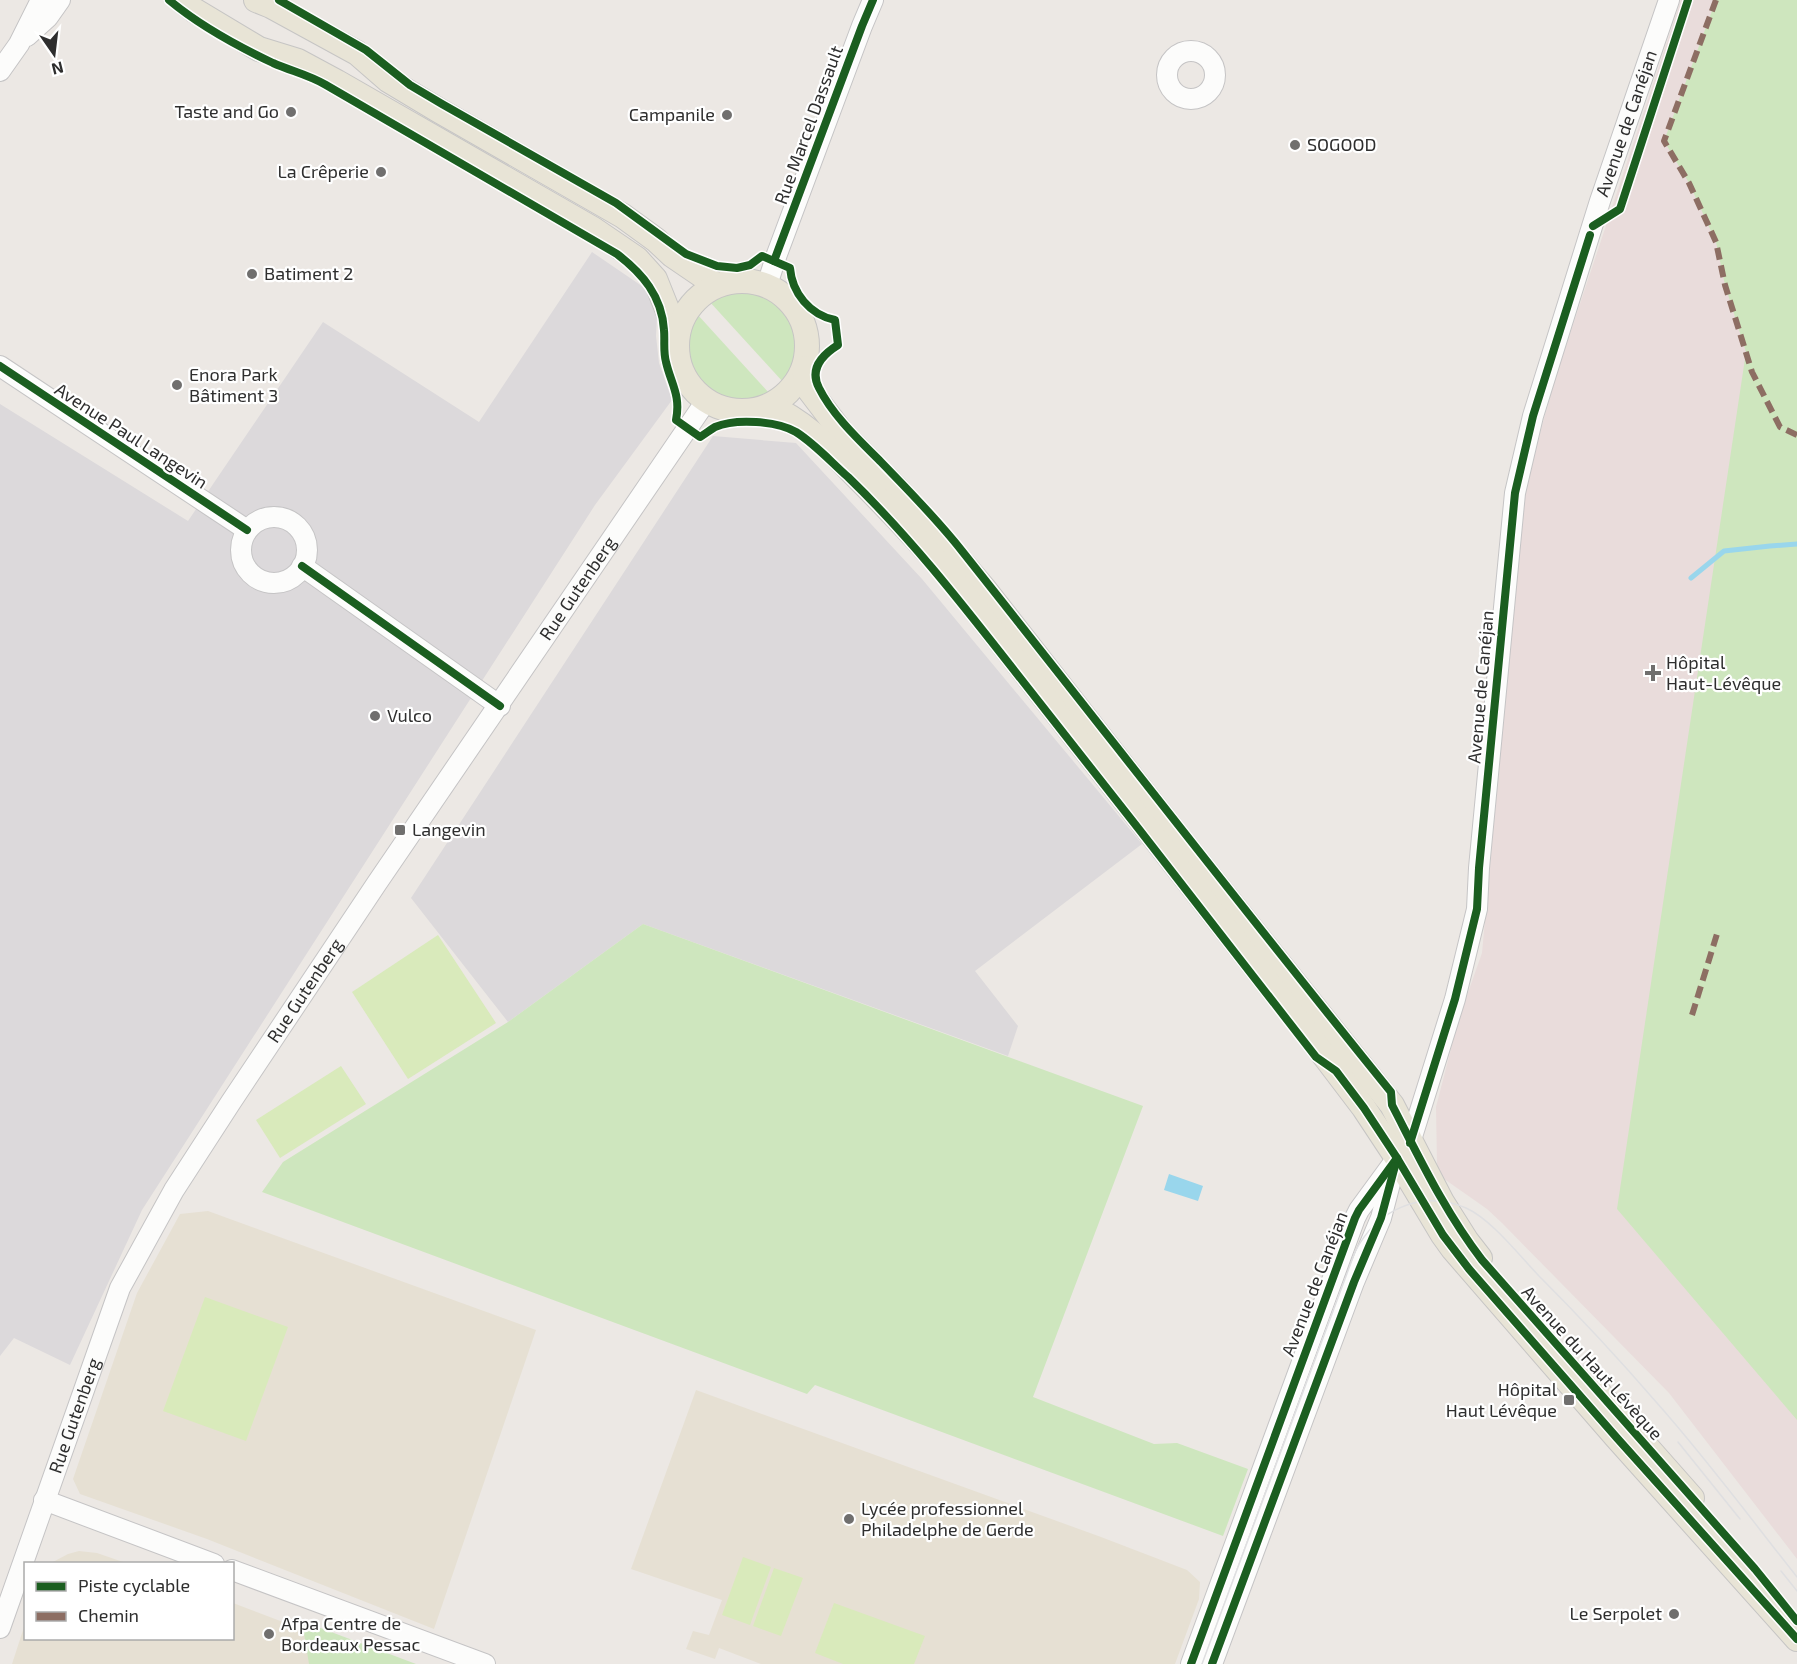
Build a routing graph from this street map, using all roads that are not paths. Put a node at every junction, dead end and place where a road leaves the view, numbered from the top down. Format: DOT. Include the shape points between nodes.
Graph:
graph roads {
  1 [pos="41,0"];
  2 [pos="60,0"];
  3 [pos="181,0"];
  4 [pos="256,0"];
  5 [pos="873,0"];
  6 [pos="1669,0"];
  7 [pos="19,44"];
  8 [pos="0,71"];
  9 [pos="716,285"];
  10 [pos="767,285"];
  11 [pos="677,334"];
  12 [pos="0,366"];
  13 [pos="804,368"];
  14 [pos="706,401"];
  15 [pos="769,406"];
  16 [pos="247,530"];
  17 [pos="302,566"];
  18 [pos="500,706"];
  19 [pos="1403,1151"];
  20 [pos="44,1500"];
  21 [pos="211,1562"];
  22 [pos="234,1571"];
  23 [pos="1797,1621"];
  24 [pos="0,1628"];
  25 [pos="1797,1639"];
  26 [pos="485,1664"];
  27 [pos="1191,1664"];
  28 [pos="1212,1664"];
  1 -- 7 [label="street"];
  2 -- 7 [label="street"];
  3 -- 11 [label="main road" via="259,49 298,61 337,82 637,259 655,279"];
  4 -- 9 [label="main road" via="357,54 392,83 623,216"];
  5 -- 10 [label="street, Rue Marcel Dassault"];
  6 -- 19 [label="street, Avenue de Canéjan" via="1598,209 1537,405 1515,493 1477,909 1455,999"];
  7 -- 8 [label="street"];
  9 -- 10 [label="main road" via="742,280"];
  9 -- 11 [label="main road" via="695,298 683,315"];
  10 -- 13 [label="main road" via="786,298 800,315 807,337"];
  11 -- 14 [label="main road" via="681,372 691,389"];
  12 -- 16 [label="street, Avenue Paul Langevin"];
  13 -- 15 [label="main road" via="788,393"];
  13 -- 19 [label="main road, Avenue du Haut Lévèque" via="807,387 842,433 910,503 985,590 1380,1090 1392,1106"];
  14 -- 15 [label="main road" via="726,410 747,412"];
  14 -- 18 [label="street, Rue Gutenberg"];
  15 -- 19 [label="main road, Avenue du Haut Lévèque" via="808,429 892,512 951,578 1364,1108"];
  16 -- 17 [label="street" via="264,518 275,517 295,524 306,544"];
  16 -- 17 [label="street" via="240,550 242,561 255,578 276,583 296,575"];
  17 -- 18 [label="street"];
  18 -- 20 [label="street, Rue Gutenberg" via="174,1190 120,1288"];
  19 -- 23 [label="main road, Avenue du Haut Lévèque" via="1482,1260"];
  19 -- 25 [label="main road, Avenue du Haut Lévèque" via="1443,1236 1469,1269"];
  19 -- 27 [label="street, Avenue de Canéjan" via="1355,1218"];
  19 -- 28 [label="street, Avenue de Canéjan"];
  20 -- 21 [label="street"];
  20 -- 24 [label="street, Rue Gutenberg"];
  22 -- 26 [label="street"];
}
